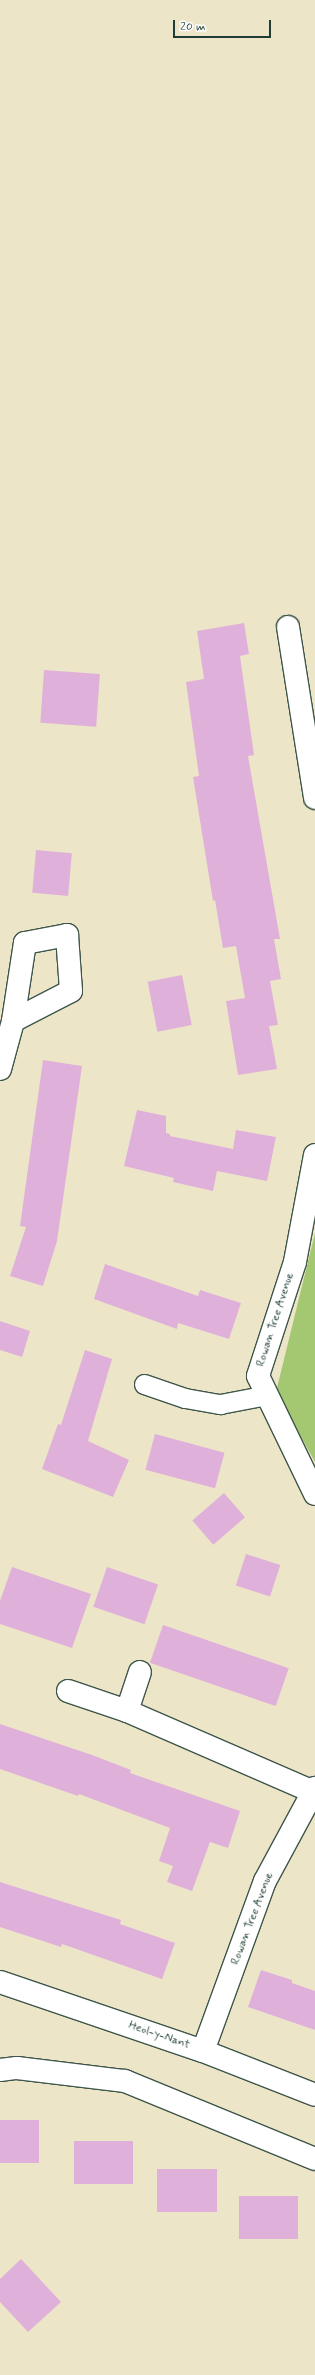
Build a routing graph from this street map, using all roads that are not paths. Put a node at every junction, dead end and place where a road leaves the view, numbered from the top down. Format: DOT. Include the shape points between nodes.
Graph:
graph roads {
  1 [pos="288,627"];
  2 [pos="315,798"];
  3 [pos="13,1022"];
  4 [pos="0,1069"];
  5 [pos="315,1156"];
  6 [pos="312,1183"];
  7 [pos="144,1384"];
  8 [pos="267,1395"];
  9 [pos="315,1494"];
  10 [pos="140,1672"];
  11 [pos="68,1691"];
  12 [pos="127,1712"];
  13 [pos="314,1790"];
  14 [pos="0,1982"];
  15 [pos="203,2051"];
  16 [pos="0,2070"];
  17 [pos="315,2095"];
  18 [pos="315,2159"];
  1 -- 2 [label="street"];
  3 -- 4 [label="street"];
  5 -- 6 [label="street, Rowan Tree Avenue"];
  6 -- 8 [label="street, Rowan Tree Avenue" via="295,1262 258,1376"];
  7 -- 8 [label="lane" via="185,1398 220,1404"];
  8 -- 9 [label="street, Rowan Tree Avenue"];
  10 -- 12 [label="street"];
  11 -- 12 [label="street, Rowan Tree Avenue"];
  12 -- 13 [label="street, Rowan Tree Avenue"];
  13 -- 15 [label="street, Rowan Tree Avenue" via="265,1881"];
  14 -- 15 [label="street, Heol-y-Nant"];
  15 -- 17 [label="street, Heol-y-Nant"];
  16 -- 18 [label="street" via="17,2068 125,2081"];
}
